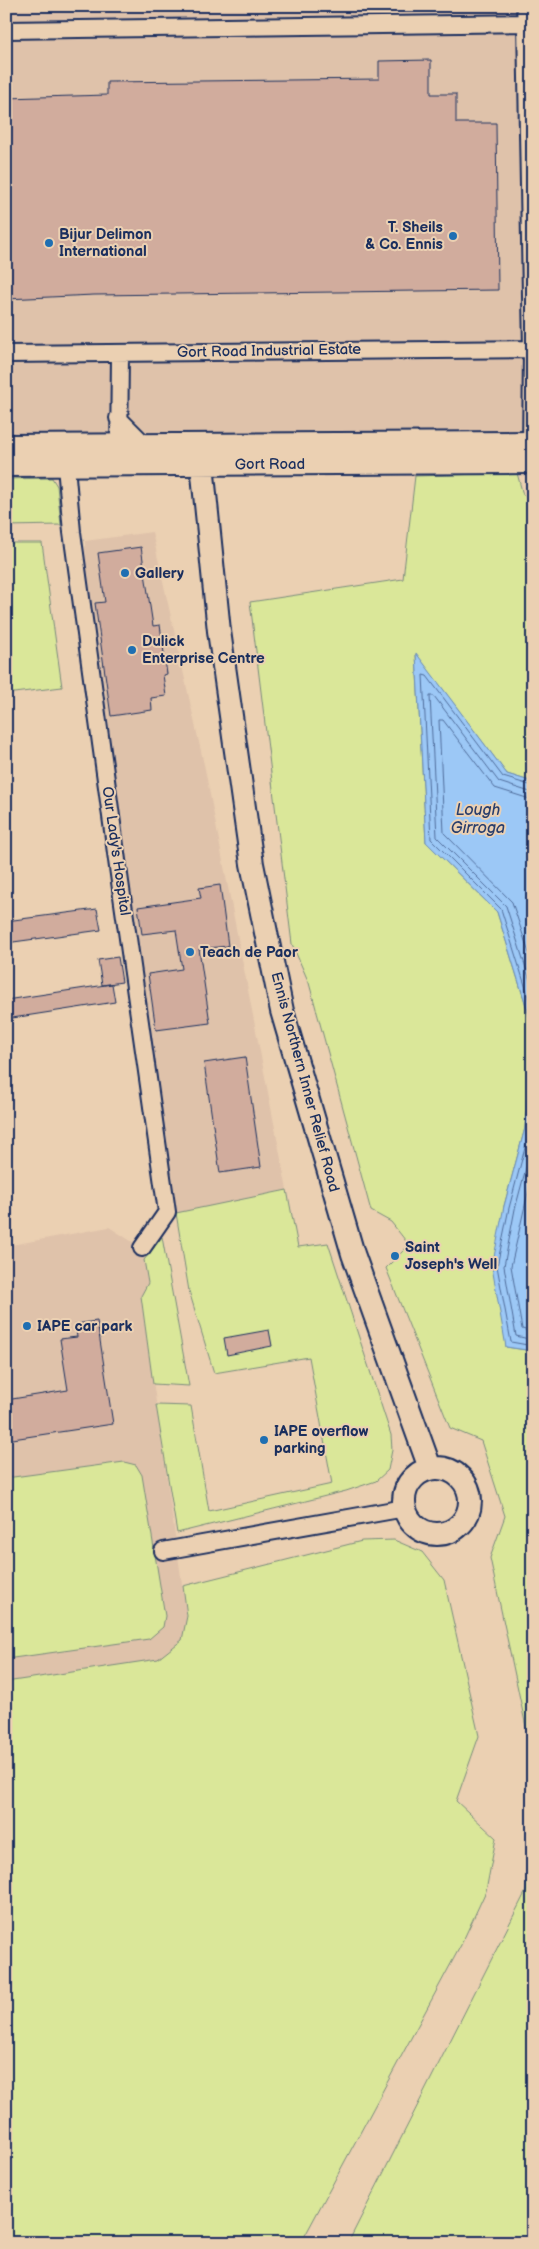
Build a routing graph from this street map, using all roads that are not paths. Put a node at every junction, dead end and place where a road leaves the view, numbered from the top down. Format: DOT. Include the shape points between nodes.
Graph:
graph roads {
  1 [pos="525,6"];
  2 [pos="526,23"];
  3 [pos="6,30"];
  4 [pos="532,349"];
  5 [pos="6,354"];
  6 [pos="120,354"];
  7 [pos="118,418"];
  8 [pos="91,445"];
  9 [pos="145,445"];
  10 [pos="6,446"];
  11 [pos="532,452"];
  12 [pos="201,454"];
  13 [pos="65,455"];
  14 [pos="119,455"];
  15 [pos="6,465"];
  16 [pos="142,1248"];
  17 [pos="430,1468"];
  18 [pos="405,1508"];
  19 [pos="163,1551"];
  1 -- 2 [label="street"];
  2 -- 3 [label="street"];
  2 -- 4 [label="street"];
  4 -- 6 [label="street, Gort Road Industrial Estate"];
  4 -- 11 [label="street"];
  5 -- 6 [label="street, Gort Road Industrial Estate"];
  6 -- 7 [label="street"];
  7 -- 8 [label="street"];
  7 -- 9 [label="street"];
  7 -- 14 [label="street"];
  8 -- 13 [label="street, Gort Road"];
  8 -- 14 [label="street, Gort Road"];
  9 -- 12 [label="street, Gort Road"];
  9 -- 14 [label="street, Gort Road"];
  10 -- 13 [label="street, Gort Road"];
  11 -- 12 [label="street, Gort Road"];
  12 -- 14 [label="street, Gort Road"];
  12 -- 17 [label="street, Ennis Northern Inner Relief Road" via="219,631 252,864 282,1011 353,1254"];
  13 -- 14 [label="street, Gort Road"];
  13 -- 15 [label="street, Gort Road"];
  13 -- 16 [label="street, Our Lady's Hospital" via="72,532 168,1212"];
  17 -- 18 [label="street" via="411,1480 404,1497"];
  17 -- 18 [label="street" via="452,1471 467,1487 470,1506 463,1521 456,1528 433,1533 417,1527"];
  18 -- 19 [label="street"];
}
